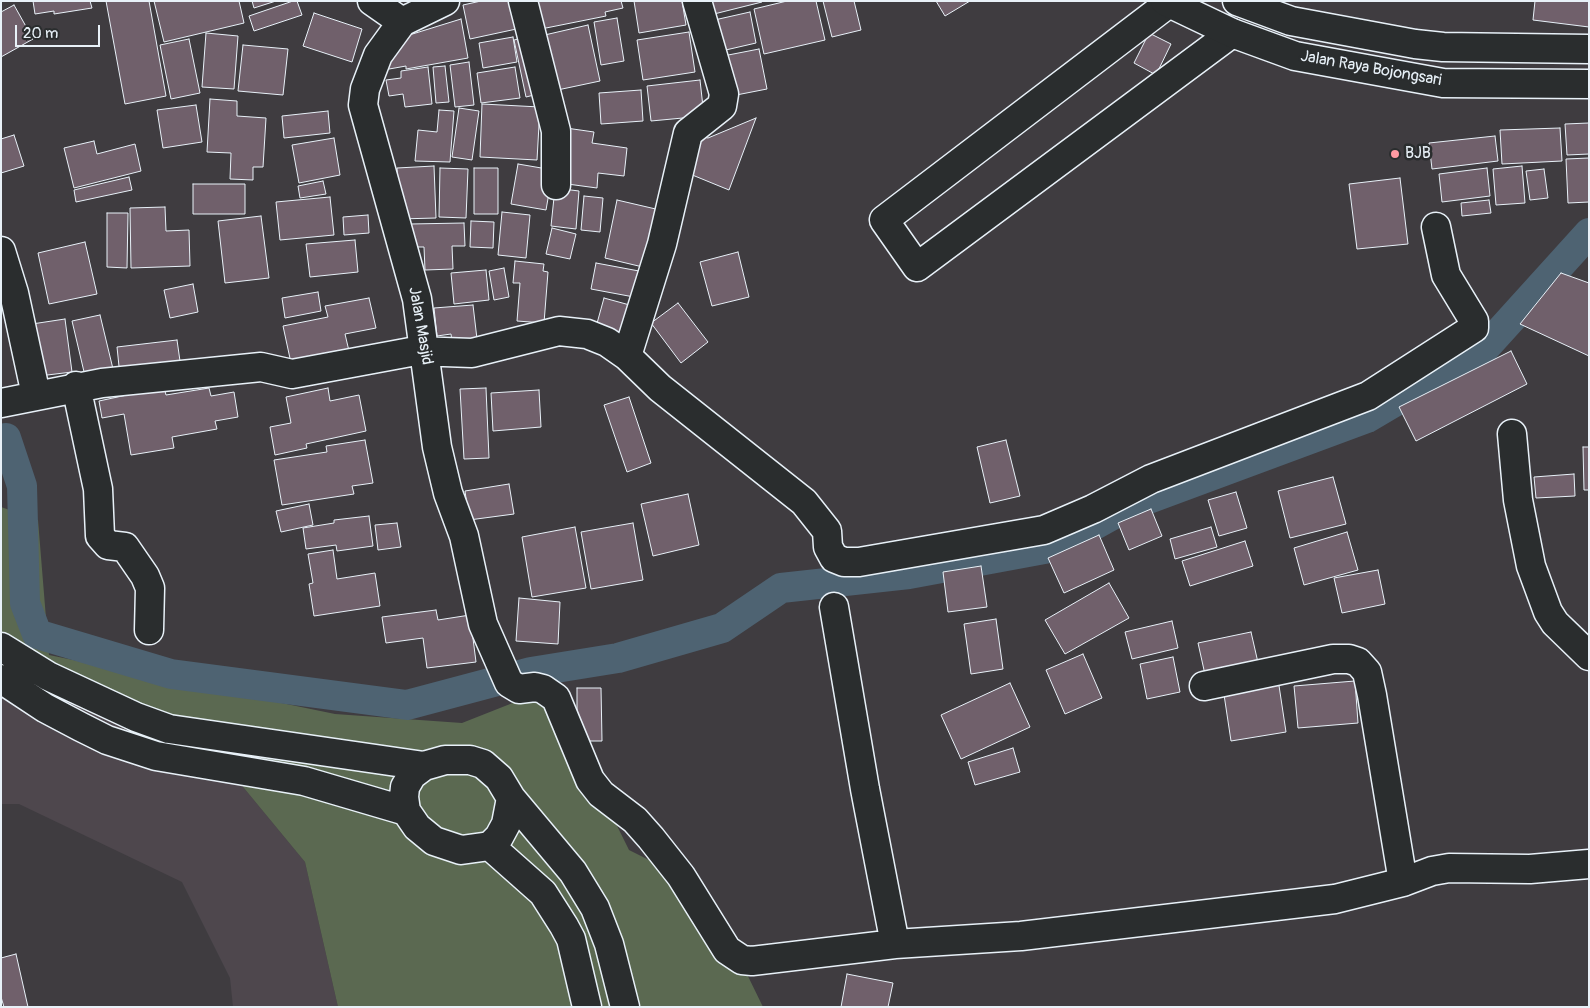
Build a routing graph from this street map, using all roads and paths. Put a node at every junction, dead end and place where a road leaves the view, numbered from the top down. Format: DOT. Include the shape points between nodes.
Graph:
graph roads {
  1 [pos="372,1"];
  2 [pos="445,1"];
  3 [pos="523,1"];
  4 [pos="697,1"];
  5 [pos="1237,1"];
  6 [pos="1167,2"];
  7 [pos="402,22"];
  8 [pos="1232,33"];
  9 [pos="1589,49"];
  10 [pos="1589,84"];
  11 [pos="556,184"];
  12 [pos="1436,227"];
  13 [pos="1,251"];
  14 [pos="426,353"];
  15 [pos="627,356"];
  16 [pos="76,386"];
  17 [pos="36,395"];
  18 [pos="1,403"];
  19 [pos="1512,434"];
  20 [pos="834,607"];
  21 [pos="150,630"];
  22 [pos="1,647"];
  23 [pos="1589,656"];
  24 [pos="1,679"];
  25 [pos="1204,686"];
  26 [pos="424,766"];
  27 [pos="511,798"];
  28 [pos="406,811"];
  29 [pos="490,846"];
  30 [pos="1589,864"];
  31 [pos="1403,882"];
  32 [pos="895,944"];
  33 [pos="587,1007"];
  34 [pos="625,1007"];
  1 -- 7 [label="main road"];
  2 -- 7 [label="main road, Jalan Masjid"];
  3 -- 11 [label="main road" via="556,131"];
  4 -- 15 [label="main road" via="724,94 722,106 688,133 662,244"];
  5 -- 9 [label="main road, Jalan Raya Bojongsari" via="1290,21 1415,44"];
  6 -- 8 [label="main road, Jalan Raya Bojongsari"];
  6 -- 8 [label="main road" via="884,220 917,267"];
  7 -- 14 [label="main road, Jalan Masjid" via="378,55 365,89 364,105 370,137 414,290"];
  8 -- 10 [label="main road, Jalan Raya Bojongsari" via="1295,56 1444,83"];
  12 -- 15 [label="main road" via="1446,275 1474,321 1474,328 1368,396 1151,479 1044,530 859,562 834,558 828,547 827,531 804,502 660,388"];
  13 -- 17 [label="main road"];
  14 -- 15 [label="main road" via="472,353 559,331 587,334 607,342"];
  14 -- 16 [label="main road" via="392,354 292,374 261,366"];
  14 -- 32 [label="main road, Jalan Masjid" via="437,448 448,493 464,536 483,624 506,675 519,689 535,687 556,698 590,780 601,794 635,820 651,838 733,956 742,960 765,960"];
  16 -- 17 [label="main road"];
  16 -- 21 [label="main road" via="98,489 100,536 108,545 125,547 145,576 150,588"];
  17 -- 18 [label="main road"];
  19 -- 23 [label="main road" via="1518,500 1531,566 1555,623"];
  20 -- 32 [label="main road"];
  22 -- 26 [label="main road" via="48,676 169,729"];
  24 -- 28 [label="main road" via="44,708 107,740 148,753 304,781"];
  25 -- 31 [label="main road" via="1334,659 1358,662 1366,672 1372,695"];
  26 -- 27 [label="main road" via="445,760 470,760 483,764 499,778"];
  26 -- 28 [label="main road" via="412,775 405,787"];
  27 -- 29 [label="main road" via="506,824"];
  27 -- 34 [label="main road" via="573,872 595,908 609,944"];
  28 -- 29 [label="main road" via="418,827 441,844 461,850"];
  29 -- 33 [label="main road" via="543,893 564,926 571,939"];
  30 -- 31 [label="main road" via="1530,869 1449,868"];
  31 -- 32 [label="main road" via="1335,899 1021,936"];
}
